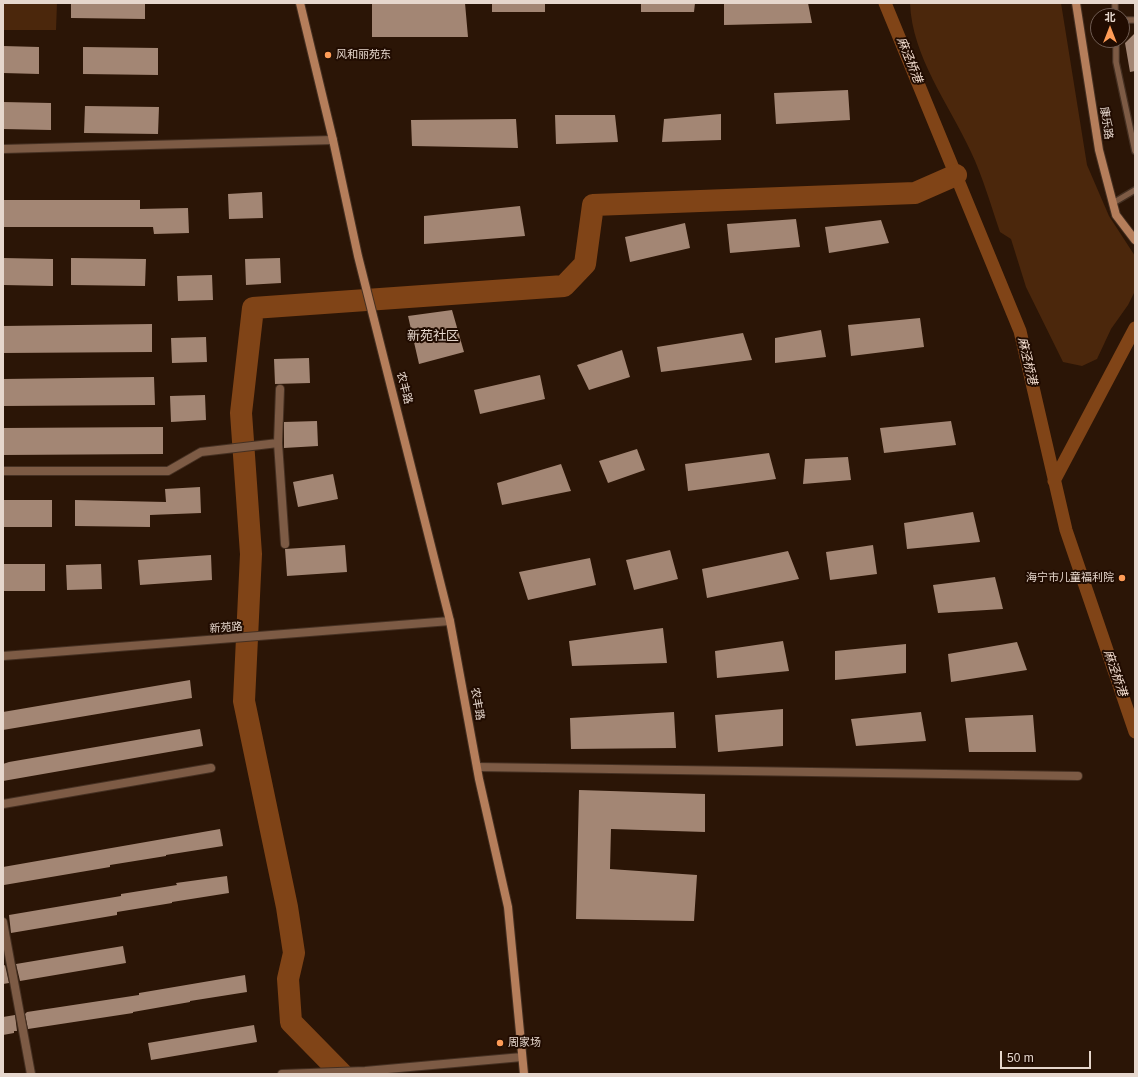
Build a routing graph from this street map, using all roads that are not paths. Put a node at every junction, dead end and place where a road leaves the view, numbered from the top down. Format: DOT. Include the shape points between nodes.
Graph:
graph roads {
  1 [pos="300,3"];
  2 [pos="1076,3"];
  3 [pos="1116,48"];
  4 [pos="333,140"];
  5 [pos="3,148"];
  6 [pos="1135,151"];
  7 [pos="1135,190"];
  8 [pos="1113,203"];
  9 [pos="1135,240"];
  10 [pos="280,389"];
  11 [pos="278,443"];
  12 [pos="3,471"];
  13 [pos="285,544"];
  14 [pos="450,621"];
  15 [pos="3,656"];
  16 [pos="477,767"];
  17 [pos="211,768"];
  18 [pos="1078,776"];
  19 [pos="3,804"];
  20 [pos="3,922"];
  21 [pos="522,1057"];
  22 [pos="294,1073"];
  23 [pos="31,1074"];
  24 [pos="282,1074"];
  25 [pos="524,1074"];
  1 -- 4 [label="main road"];
  2 -- 8 [label="main road, 康乐路" via="1099,150"];
  3 -- 6 [label="lane" via="1116,62"];
  4 -- 5 [label="street"];
  4 -- 14 [label="main road, 农丰路" via="358,256"];
  7 -- 8 [label="lane"];
  8 -- 9 [label="main road, 康乐路" via="1116,215"];
  10 -- 11 [label="street"];
  11 -- 12 [label="street" via="202,452 168,471"];
  11 -- 13 [label="street"];
  14 -- 15 [label="street, 新苑路"];
  14 -- 16 [label="main road, 农丰路"];
  16 -- 18 [label="street"];
  16 -- 21 [label="main road, 农丰路" via="508,907"];
  17 -- 19 [label="street"];
  20 -- 23 [label="street"];
  21 -- 22 [label="street" via="364,1071"];
  21 -- 25 [label="main road, 农丰路"];
  22 -- 24 [label="street"];
}
